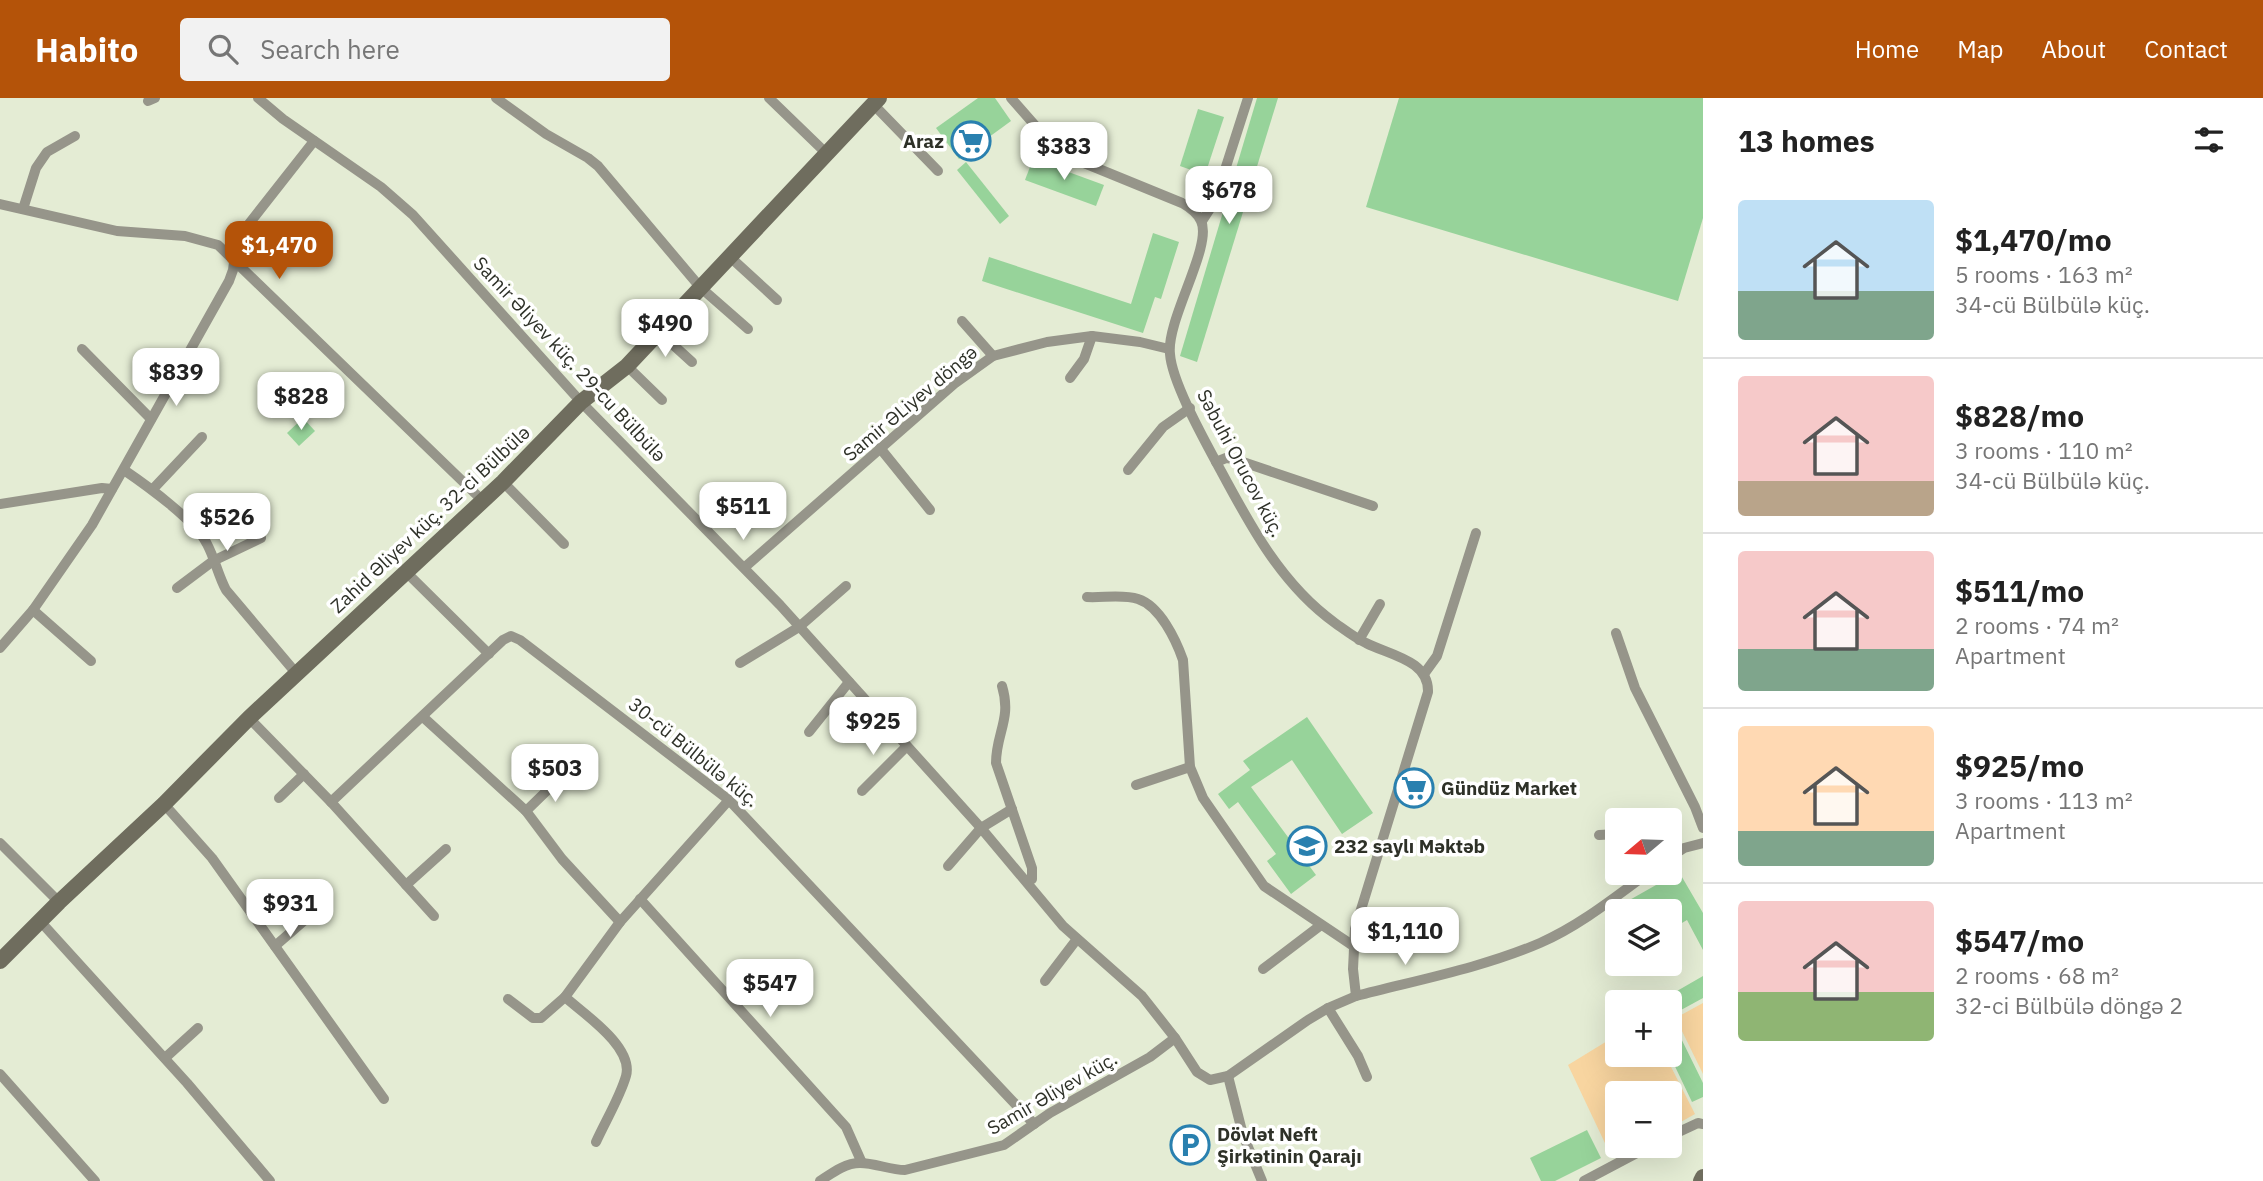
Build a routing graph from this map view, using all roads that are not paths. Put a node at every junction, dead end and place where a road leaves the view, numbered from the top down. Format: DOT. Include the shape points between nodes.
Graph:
graph roads {
  1 [pos="258,98"];
  2 [pos="496,98"];
  3 [pos="769,98"];
  4 [pos="1011,98"];
  5 [pos="1248,98"];
  6 [pos="876,101"];
  7 [pos="75,136"];
  8 [pos="314,141"];
  9 [pos="826,153"];
  10 [pos="938,171"];
  11 [pos="0,204"];
  12 [pos="23,209"];
  13 [pos="1202,222"];
  14 [pos="729,256"];
  15 [pos="235,260"];
  16 [pos="701,287"];
  17 [pos="777,300"];
  18 [pos="962,321"];
  19 [pos="748,329"];
  20 [pos="659,332"];
  21 [pos="1092,337"];
  22 [pos="1169,348"];
  23 [pos="82,349"];
  24 [pos="993,356"];
  25 [pos="692,362"];
  26 [pos="627,366"];
  27 [pos="1070,378"];
  28 [pos="662,400"];
  29 [pos="581,402"];
  30 [pos="1190,408"];
  31 [pos="151,419"];
  32 [pos="202,437"];
  33 [pos="880,448"];
  34 [pos="1216,462"];
  35 [pos="124,470"];
  36 [pos="1128,470"];
  37 [pos="503,482"];
  38 [pos="112,489"];
  39 [pos="153,489"];
  40 [pos="483,501"];
  41 [pos="0,504"];
  42 [pos="1373,506"];
  43 [pos="930,510"];
  44 [pos="1476,533"];
  45 [pos="261,538"];
  46 [pos="564,544"];
  47 [pos="213,561"];
  48 [pos="745,567"];
  49 [pos="405,572"];
  50 [pos="846,586"];
  51 [pos="177,588"];
  52 [pos="1087,597"];
  53 [pos="1380,604"];
  54 [pos="33,610"];
  55 [pos="799,627"];
  56 [pos="1616,633"];
  57 [pos="1359,640"];
  58 [pos="0,648"];
  59 [pos="489,654"];
  60 [pos="91,661"];
  61 [pos="740,663"];
  62 [pos="296,673"];
  63 [pos="1424,674"];
  64 [pos="849,682"];
  65 [pos="1002,686"];
  66 [pos="423,717"];
  67 [pos="249,718"];
  68 [pos="809,732"];
  69 [pos="906,747"];
  70 [pos="1190,767"];
  71 [pos="304,774"];
  72 [pos="563,775"];
  73 [pos="1136,785"];
  74 [pos="862,791"];
  75 [pos="279,798"];
  76 [pos="729,800"];
  77 [pos="331,802"];
  78 [pos="164,804"];
  79 [pos="1012,809"];
  80 [pos="526,811"];
  81 [pos="981,828"];
  82 [pos="1703,828"];
  83 [pos="1599,835"];
  84 [pos="1605,835"];
  85 [pos="0,843"];
  86 [pos="1703,843"];
  87 [pos="446,849"];
  88 [pos="1682,849"];
  89 [pos="948,866"];
  90 [pos="1027,881"];
  91 [pos="406,885"];
  92 [pos="1631,886"];
  93 [pos="640,899"];
  94 [pos="59,902"];
  95 [pos="434,916"];
  96 [pos="306,919"];
  97 [pos="40,921"];
  98 [pos="620,922"];
  99 [pos="1321,925"];
  100 [pos="1077,939"];
  101 [pos="1352,945"];
  102 [pos="275,946"];
  103 [pos="0,961"];
  104 [pos="1263,969"];
  105 [pos="1045,981"];
  106 [pos="1356,996"];
  107 [pos="565,997"];
  108 [pos="508,999"];
  109 [pos="1328,1008"];
  110 [pos="198,1028"];
  111 [pos="1175,1038"];
  112 [pos="164,1058"];
  113 [pos="0,1074"];
  114 [pos="1228,1076"];
  115 [pos="1367,1077"];
  116 [pos="384,1099"];
  117 [pos="1034,1124"];
  118 [pos="1703,1124"];
  119 [pos="1682,1130"];
  120 [pos="596,1142"];
  121 [pos="1627,1158"];
  122 [pos="862,1163"];
  123 [pos="96,1181"];
  124 [pos="270,1181"];
  125 [pos="820,1181"];
  126 [pos="1262,1181"];
  127 [pos="1584,1181"];
  1 -- 8 [label="street, Samir Əliyev küç. 29-cu Bülbülə"];
  2 -- 16 [label="street" via="598,166"];
  3 -- 9 [label="street"];
  4 -- 13 [label="street" via="1067,156 1182,203"];
  5 -- 13 [label="street" via="1215,201"];
  6 -- 9 [label="street, Zahid Əliyev küç. 32-ci Bülbülə"];
  6 -- 10 [label="street"];
  7 -- 12 [label="street" via="47,152 36,167"];
  8 -- 15 [label="street" via="248,225"];
  8 -- 29 [label="street, Samir Əliyev küç. 29-cu Bülbülə" via="413,215"];
  9 -- 14 [label="street, Zahid Əliyev küç. 32-ci Bülbülə"];
  11 -- 12 [label="street"];
  12 -- 15 [label="street" via="117,231 185,236 218,245"];
  13 -- 22 [label="street" via="1203,238"];
  14 -- 16 [label="street, Zahid Əliyev küç. 32-ci Bülbülə"];
  14 -- 17 [label="street"];
  15 -- 31 [label="street" via="229,281"];
  15 -- 40 [label="street"];
  16 -- 19 [label="street"];
  16 -- 20 [label="street, Zahid Əliyev küç. 32-ci Bülbülə"];
  18 -- 24 [label="street"];
  20 -- 25 [label="street"];
  20 -- 26 [label="street, Zahid Əliyev küç. 32-ci Bülbülə"];
  21 -- 22 [label="street, Samir ƏLiyev döngə"];
  21 -- 24 [label="street, Samir ƏLiyev döngə" via="1047,342"];
  21 -- 27 [label="street"];
  22 -- 30 [label="street, Səbuhi Orucov küç."];
  23 -- 31 [label="street"];
  24 -- 33 [label="street, Samir ƏLiyev döngə"];
  26 -- 28 [label="street"];
  26 -- 29 [label="street, Zahid Əliyev küç. 32-ci Bülbülə"];
  29 -- 37 [label="street, Zahid Əliyev küç. 32-ci Bülbülə"];
  29 -- 48 [label="street, Samir Əliyev küç. 29-cu Bülbülə"];
  30 -- 34 [label="street, Səbuhi Orucov küç."];
  30 -- 36 [label="street" via="1163,427"];
  31 -- 35 [label="street"];
  32 -- 39 [label="street"];
  33 -- 43 [label="street"];
  33 -- 48 [label="street, Samir ƏLiyev döngə"];
  34 -- 42 [label="street" via="1234,459"];
  34 -- 57 [label="street, Səbuhi Orucov küç." via="1273,561 1317,608"];
  35 -- 38 [label="street"];
  35 -- 39 [label="street"];
  37 -- 40 [label="street, Zahid Əliyev küç. 32-ci Bülbülə"];
  37 -- 46 [label="street"];
  38 -- 41 [label="street"];
  38 -- 54 [label="street"];
  39 -- 47 [label="street" via="207,542"];
  40 -- 49 [label="street, Zahid Əliyev küç. 32-ci Bülbülə"];
  44 -- 63 [label="street" via="1437,656"];
  45 -- 47 [label="street"];
  47 -- 51 [label="street"];
  47 -- 62 [label="street" via="226,590"];
  48 -- 55 [label="street, Samir Əliyev küç. 29-cu Bülbülə"];
  49 -- 59 [label="street"];
  49 -- 62 [label="street, Zahid Əliyev küç. 32-ci Bülbülə"];
  50 -- 55 [label="street"];
  52 -- 70 [label="street" via="1140,599 1156,610 1183,660"];
  53 -- 57 [label="street"];
  54 -- 58 [label="street"];
  54 -- 60 [label="street"];
  55 -- 61 [label="street"];
  55 -- 64 [label="street, Samir Əliyev küç. 29-cu Bülbülə"];
  56 -- 82 [label="street" via="1635,688"];
  57 -- 63 [label="street, Səbuhi Orucov küç." via="1411,662"];
  59 -- 66 [label="street, 30-cü Bülbülə küç."];
  59 -- 76 [label="street, 30-cü Bülbülə küç." via="511,636 520,640"];
  62 -- 67 [label="street, Zahid Əliyev küç. 32-ci Bülbülə"];
  63 -- 101 [label="street" via="1428,692"];
  64 -- 68 [label="street"];
  64 -- 69 [label="street, Samir Əliyev küç. 29-cu Bülbülə"];
  65 -- 79 [label="street" via="1006,712 996,763"];
  66 -- 77 [label="street, 30-cü Bülbülə küç."];
  66 -- 80 [label="street"];
  67 -- 71 [label="street"];
  67 -- 78 [label="street, Zahid Əliyev küç. 32-ci Bülbülə"];
  69 -- 74 [label="street"];
  69 -- 81 [label="street, Samir Əliyev küç. 29-cu Bülbülə"];
  70 -- 73 [label="street"];
  70 -- 99 [label="street" via="1203,798 1264,886"];
  71 -- 75 [label="street"];
  71 -- 77 [label="street"];
  72 -- 80 [label="street"];
  76 -- 93 [label="street"];
  76 -- 117 [label="street, 30-cü Bülbülə küç."];
  77 -- 91 [label="street"];
  78 -- 94 [label="street, Zahid Əliyev küç. 32-ci Bülbülə"];
  78 -- 102 [label="street" via="212,858"];
  79 -- 81 [label="street"];
  79 -- 90 [label="street" via="1032,868 1032,879"];
  80 -- 98 [label="street" via="562,859"];
  81 -- 89 [label="street"];
  81 -- 90 [label="street, Samir Əliyev küç. 29-cu Bülbülə"];
  83 -- 84 [label="street"];
  85 -- 94 [label="street"];
  86 -- 88 [label="street"];
  87 -- 91 [label="street"];
  90 -- 100 [label="street, Samir Əliyev küç. 29-cu Bülbülə"];
  91 -- 95 [label="street"];
  92 -- 106 [label="street" via="1544,942 1501,958"];
  93 -- 98 [label="street"];
  93 -- 122 [label="street" via="846,1128"];
  94 -- 97 [label="street, Zahid Əliyev küç. 32-ci Bülbülə"];
  96 -- 102 [label="street"];
  97 -- 103 [label="street, Zahid Əliyev küç. 32-ci Bülbülə"];
  97 -- 112 [label="street"];
  98 -- 107 [label="street"];
  99 -- 101 [label="street"];
  99 -- 104 [label="street"];
  100 -- 105 [label="street"];
  100 -- 111 [label="street, Samir Əliyev küç. 29-cu Bülbülə" via="1122,976"];
  101 -- 106 [label="street"];
  102 -- 116 [label="street"];
  106 -- 109 [label="street"];
  107 -- 108 [label="street" via="541,1018 533,1018"];
  107 -- 120 [label="street" via="619,1045 625,1059 627,1074"];
  109 -- 114 [label="street"];
  109 -- 115 [label="street"];
  110 -- 112 [label="street"];
  111 -- 114 [label="street, Samir Əliyev küç. 29-cu Bülbülə" via="1203,1077"];
  111 -- 117 [label="street, Samir Əliyev küç."];
  112 -- 124 [label="street"];
  113 -- 123 [label="street"];
  114 -- 126 [label="street" via="1243,1135"];
  117 -- 122 [label="street, Samir Əliyev küç." via="1004,1145 905,1170"];
  118 -- 119 [label="street"];
  121 -- 127 [label="street"];
  122 -- 125 [label="street" via="850,1164"];
}
